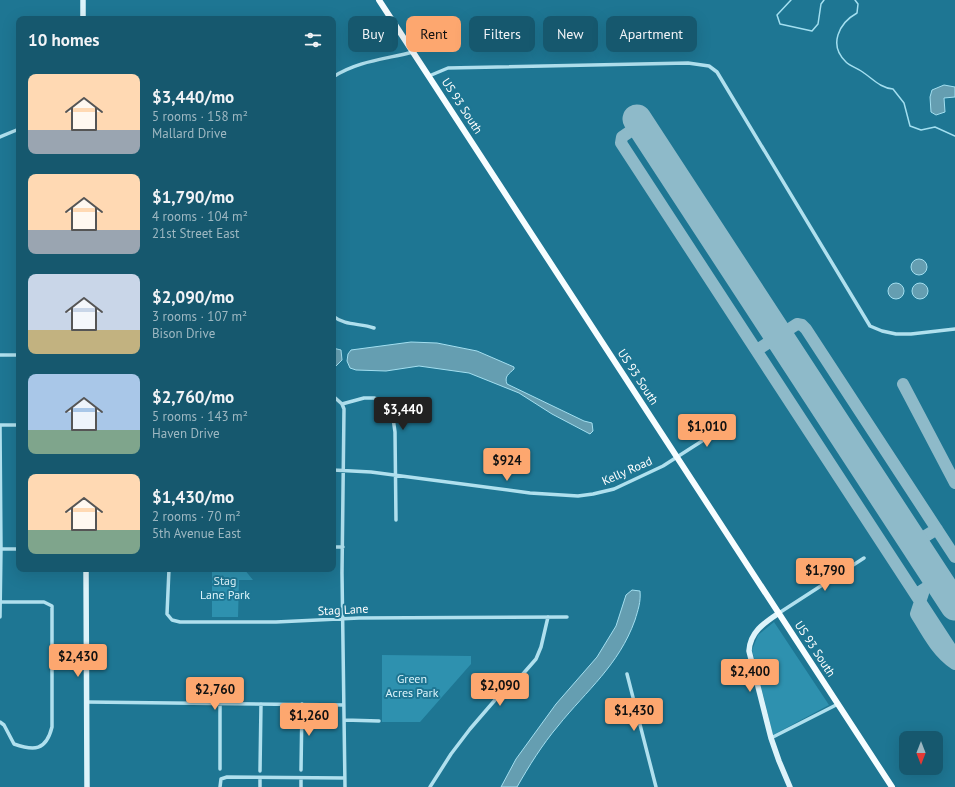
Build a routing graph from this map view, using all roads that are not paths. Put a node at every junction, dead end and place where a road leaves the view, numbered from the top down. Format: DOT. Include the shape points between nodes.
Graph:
graph roads {
  1 [pos="83,0"];
  2 [pos="379,0"];
  3 [pos="83,16"];
  4 [pos="406,41"];
  5 [pos="413,52"];
  6 [pos="336,74"];
  7 [pos="429,76"];
  8 [pos="16,129"];
  9 [pos="0,137"];
  10 [pos="336,318"];
  11 [pos="374,328"];
  12 [pos="955,329"];
  13 [pos="0,355"];
  14 [pos="16,355"];
  15 [pos="336,399"];
  16 [pos="342,404"];
  17 [pos="0,425"];
  18 [pos="16,425"];
  19 [pos="727,425"];
  20 [pos="678,458"];
  21 [pos="336,470"];
  22 [pos="343,470"];
  23 [pos="395,475"];
  24 [pos="396,520"];
  25 [pos="336,547"];
  26 [pos="343,547"];
  27 [pos="16,549"];
  28 [pos="1,550"];
  29 [pos="864,558"];
  30 [pos="86,572"];
  31 [pos="169,572"];
  32 [pos="0,602"];
  33 [pos="779,613"];
  34 [pos="0,617"];
  35 [pos="548,617"];
  36 [pos="567,617"];
  37 [pos="343,619"];
  38 [pos="627,674"];
  39 [pos="87,702"];
  40 [pos="220,704"];
  41 [pos="261,704"];
  42 [pos="302,704"];
  43 [pos="838,704"];
  44 [pos="344,705"];
  45 [pos="344,720"];
  46 [pos="378,721"];
  47 [pos="0,722"];
  48 [pos="771,738"];
  49 [pos="220,769"];
  50 [pos="260,770"];
  51 [pos="301,770"];
  52 [pos="260,778"];
  53 [pos="301,778"];
  54 [pos="345,778"];
  55 [pos="87,787"];
  56 [pos="220,787"];
  57 [pos="260,787"];
  58 [pos="301,787"];
  59 [pos="345,787"];
  60 [pos="430,787"];
  61 [pos="656,787"];
  62 [pos="790,787"];
  63 [pos="892,787"];
  1 -- 3 [label="main road"];
  2 -- 4 [label="main road, US 93 South"];
  5 -- 6 [label="street" via="362,64"];
  5 -- 7 [label="main road, US 93 South"];
  7 -- 12 [label="street" via="448,68 688,63 709,66 717,72 744,115 870,326 896,334"];
  7 -- 20 [label="main road, US 93 South"];
  8 -- 9 [label="street"];
  10 -- 11 [label="street" via="348,324"];
  13 -- 14 [label="street"];
  15 -- 16 [label="street"];
  16 -- 22 [label="street"];
  16 -- 23 [label="street" via="369,398 382,401 389,407 395,432"];
  17 -- 18 [label="street"];
  17 -- 28 [label="street"];
  19 -- 20 [label="street, Kelly Road"];
  20 -- 23 [label="street, Kelly Road" via="614,489 586,495 530,493"];
  20 -- 33 [label="main road, US 93 South"];
  21 -- 22 [label="street, Kelly Road"];
  22 -- 23 [label="street, Kelly Road"];
  22 -- 26 [label="street"];
  23 -- 24 [label="street"];
  25 -- 26 [label="street"];
  26 -- 37 [label="street"];
  27 -- 28 [label="street"];
  28 -- 32 [label="street"];
  29 -- 33 [label="street"];
  30 -- 39 [label="main road"];
  31 -- 37 [label="street, Stag Lane" via="167,614 175,621 276,622"];
  32 -- 34 [label="street"];
  32 -- 47 [label="street" via="44,602 52,606 52,727 49,739 40,747 29,749 14,744"];
  33 -- 43 [label="main road, US 93 South"];
  33 -- 48 [label="main road" via="754,632 750,646 750,658"];
  35 -- 36 [label="street, Stag Lane"];
  35 -- 37 [label="street, Stag Lane"];
  35 -- 60 [label="street" via="536,659 470,729"];
  37 -- 44 [label="street"];
  38 -- 61 [label="street"];
  39 -- 40 [label="street"];
  39 -- 55 [label="main road"];
  40 -- 41 [label="street"];
  40 -- 49 [label="street"];
  41 -- 42 [label="street"];
  41 -- 50 [label="street"];
  42 -- 44 [label="street"];
  42 -- 51 [label="street"];
  43 -- 48 [label="street"];
  43 -- 63 [label="main road, US 93 South"];
  44 -- 45 [label="street"];
  45 -- 46 [label="street"];
  45 -- 54 [label="street"];
  48 -- 62 [label="main road"];
  52 -- 53 [label="street"];
  52 -- 56 [label="street" via="227,777 221,779"];
  52 -- 57 [label="street"];
  53 -- 54 [label="street"];
  53 -- 58 [label="street"];
  54 -- 59 [label="street"];
}
